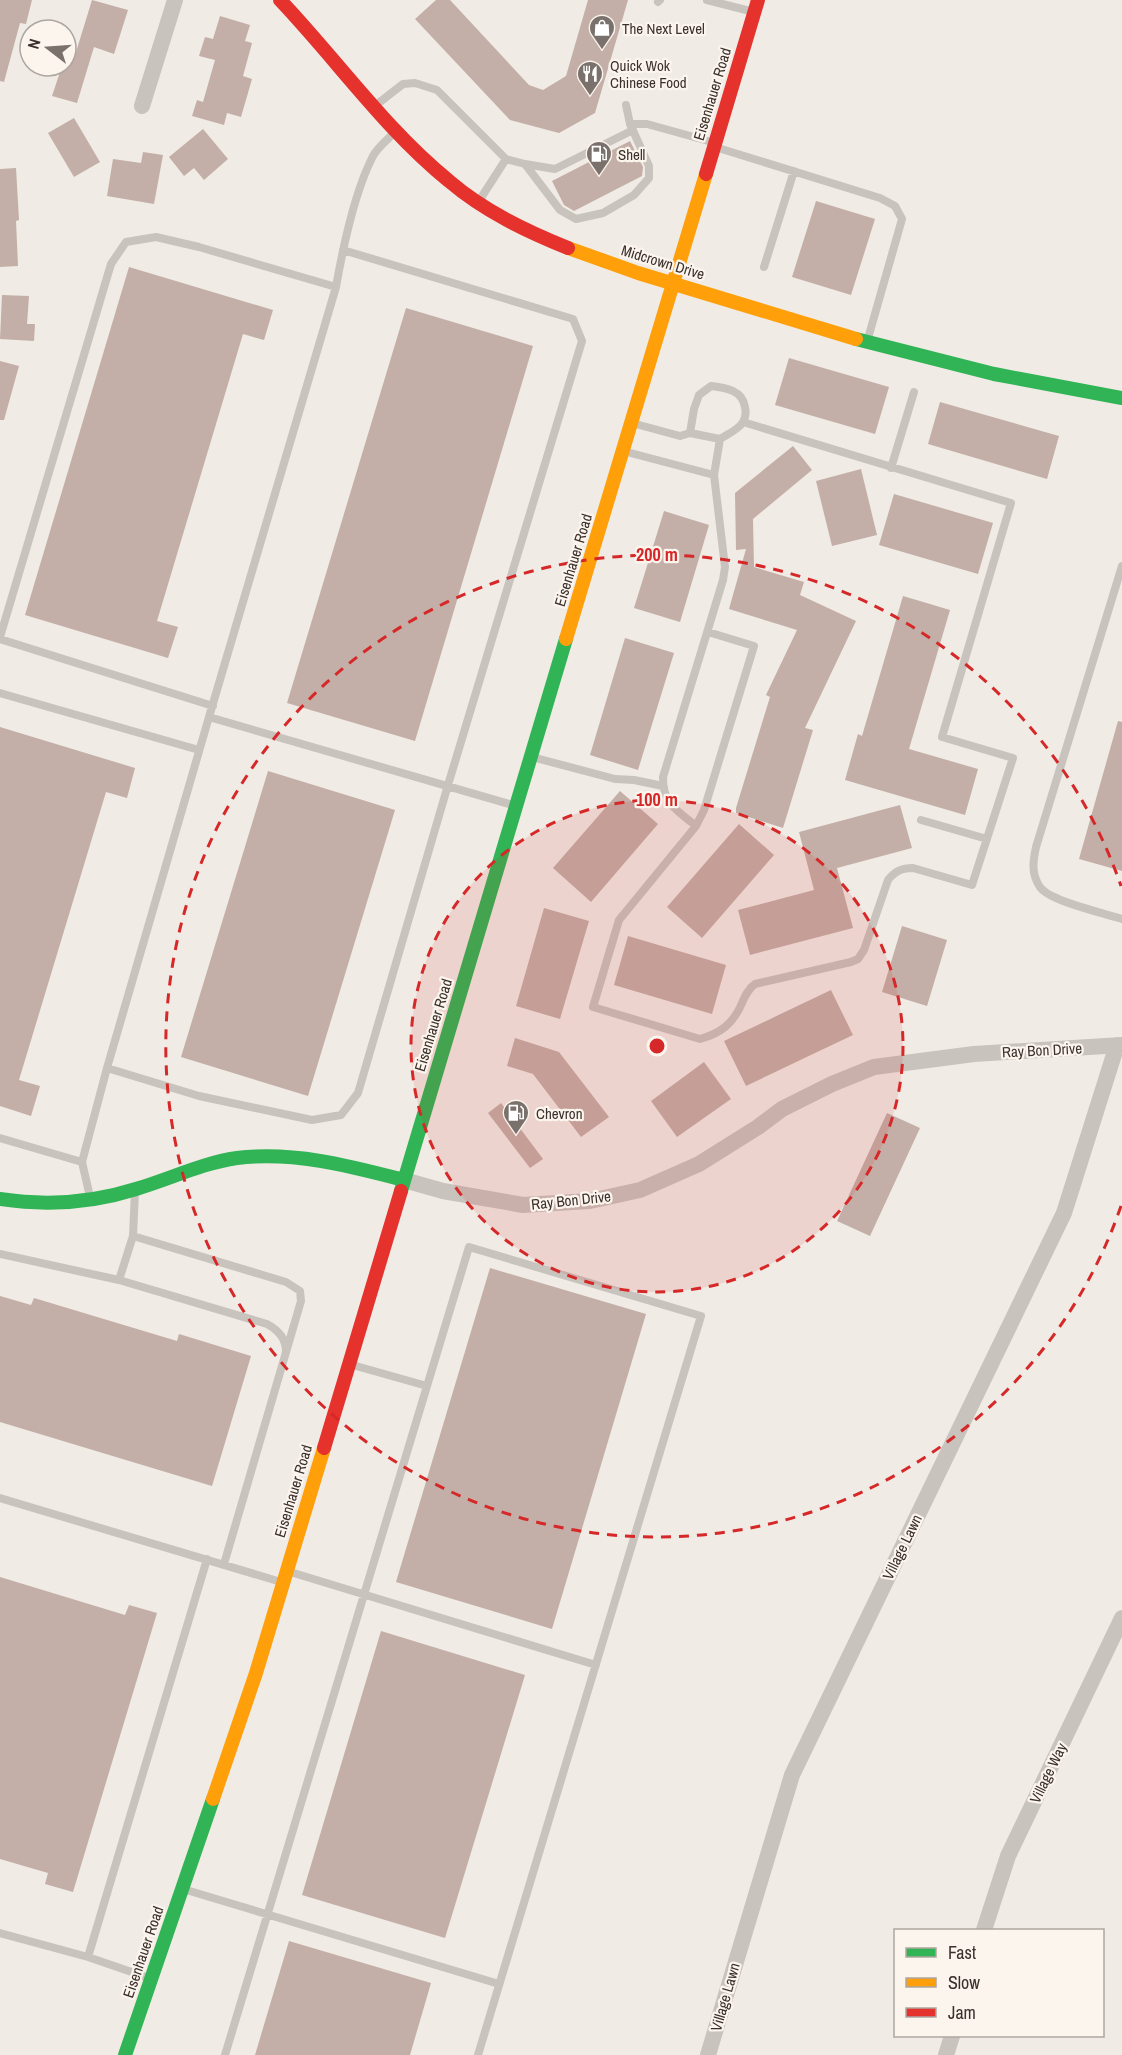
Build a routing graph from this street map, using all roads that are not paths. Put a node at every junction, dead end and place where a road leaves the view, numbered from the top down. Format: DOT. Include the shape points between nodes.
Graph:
graph roads {
  1 [pos="176,0"];
  2 [pos="280,0"];
  3 [pos="707,0"];
  4 [pos="756,6"];
  5 [pos="626,105"];
  6 [pos="142,106"];
  7 [pos="373,107"];
  8 [pos="631,127"];
  9 [pos="395,132"];
  10 [pos="714,145"];
  11 [pos="506,159"];
  12 [pos="525,164"];
  13 [pos="794,171"];
  14 [pos="478,203"];
  15 [pos="343,250"];
  16 [pos="764,267"];
  17 [pos="672,282"];
  18 [pos="336,287"];
  19 [pos="867,342"];
  20 [pos="914,392"];
  21 [pos="1122,398"];
  22 [pos="743,422"];
  23 [pos="631,423"];
  24 [pos="690,433"];
  25 [pos="720,439"];
  26 [pos="622,450"];
  27 [pos="891,468"];
  28 [pos="714,475"];
  29 [pos="1122,566"];
  30 [pos="708,632"];
  31 [pos="0,638"];
  32 [pos="0,693"];
  33 [pos="213,706"];
  34 [pos="209,717"];
  35 [pos="199,750"];
  36 [pos="530,757"];
  37 [pos="448,785"];
  38 [pos="663,786"];
  39 [pos="516,806"];
  40 [pos="921,820"];
  41 [pos="696,826"];
  42 [pos="987,839"];
  43 [pos="1122,919"];
  44 [pos="1119,1045"];
  45 [pos="107,1068"];
  46 [pos="0,1138"];
  47 [pos="82,1162"];
  48 [pos="404,1180"];
  49 [pos="135,1189"];
  50 [pos="0,1199"];
  51 [pos="90,1199"];
  52 [pos="133,1236"];
  53 [pos="0,1254"];
  54 [pos="119,1280"];
  55 [pos="284,1360"];
  56 [pos="348,1363"];
  57 [pos="427,1386"];
  58 [pos="0,1498"];
  59 [pos="207,1559"];
  60 [pos="224,1564"];
  61 [pos="285,1577"];
  62 [pos="364,1595"];
  63 [pos="1122,1618"];
  64 [pos="596,1665"];
  65 [pos="182,1889"];
  66 [pos="267,1915"];
  67 [pos="984,1929"];
  68 [pos="0,1933"];
  69 [pos="88,1957"];
  70 [pos="151,1978"];
  71 [pos="499,1984"];
  72 [pos="952,2037"];
  73 [pos="125,2055"];
  74 [pos="225,2055"];
  75 [pos="477,2055"];
  76 [pos="708,2055"];
  77 [pos="946,2055"];
  1 -- 6 [label="street"];
  2 -- 7 [label="main road, Midcrown Drive"];
  3 -- 4 [label="lane"];
  4 -- 10 [label="main road, Eisenhauer Road"];
  5 -- 8 [label="lane"];
  7 -- 9 [label="main road, Midcrown Drive"];
  7 -- 11 [label="lane" via="403,84 415,83 437,90"];
  8 -- 10 [label="lane" via="647,124"];
  8 -- 12 [label="lane" via="555,169"];
  8 -- 12 [label="lane" via="649,166 649,178 634,195 603,213 576,219 560,210"];
  9 -- 14 [label="main road, Midcrown Drive"];
  9 -- 15 [label="lane" via="374,154"];
  10 -- 13 [label="lane"];
  10 -- 17 [label="main road, Eisenhauer Road"];
  11 -- 12 [label="lane"];
  11 -- 14 [label="lane"];
  13 -- 16 [label="lane"];
  13 -- 19 [label="lane" via="880,198 895,206 902,219"];
  14 -- 17 [label="main road, Midcrown Drive" via="535,234 600,260"];
  15 -- 18 [label="lane"];
  15 -- 37 [label="lane" via="573,319 582,341"];
  17 -- 19 [label="main road, Midcrown Drive"];
  17 -- 23 [label="main road, Eisenhauer Road"];
  18 -- 31 [label="lane" via="156,237 126,242 111,264"];
  18 -- 33 [label="lane"];
  19 -- 21 [label="main road, Midcrown Drive" via="1062,390"];
  20 -- 27 [label="lane"];
  22 -- 24 [label="lane" via="746,416 739,394 711,386 699,395"];
  22 -- 25 [label="lane"];
  22 -- 27 [label="lane"];
  23 -- 24 [label="lane" via="680,436"];
  23 -- 26 [label="main road, Eisenhauer Road"];
  24 -- 25 [label="lane"];
  25 -- 28 [label="lane"];
  26 -- 28 [label="lane"];
  26 -- 36 [label="main road, Eisenhauer Road"];
  27 -- 42 [label="lane" via="1011,503 942,736 1013,758"];
  28 -- 30 [label="lane" via="725,567"];
  29 -- 43 [label="lane" via="1033,864 1041,890 1058,900"];
  30 -- 38 [label="lane"];
  30 -- 41 [label="lane" via="754,646"];
  31 -- 33 [label="lane"];
  32 -- 35 [label="lane"];
  33 -- 34 [label="lane"];
  34 -- 35 [label="lane"];
  34 -- 37 [label="lane"];
  35 -- 45 [label="lane"];
  36 -- 38 [label="lane" via="615,779"];
  36 -- 39 [label="main road, Eisenhauer Road"];
  37 -- 39 [label="lane"];
  37 -- 45 [label="lane" via="358,1093 341,1115 312,1120 199,1096"];
  38 -- 41 [label="lane" via="668,802"];
  39 -- 48 [label="main road, Eisenhauer Road"];
  40 -- 42 [label="lane"];
  41 -- 42 [label="lane" via="619,920 593,1007 700,1039 716,1035 728,1026 755,984 858,959 893,873 913,867 972,885"];
  44 -- 48 [label="street, Ray Bon Drive" via="974,1054 874,1067 782,1109 699,1164 640,1190 590,1201 523,1205"];
  44 -- 76 [label="street, Village Lawn" via="1064,1213 792,1775"];
  45 -- 47 [label="lane"];
  46 -- 47 [label="lane"];
  47 -- 51 [label="lane"];
  48 -- 49 [label="main road, Ray Bon Drive" via="324,1160 265,1156 207,1164"];
  48 -- 56 [label="main road, Eisenhauer Road"];
  49 -- 51 [label="main road, Ray Bon Drive"];
  49 -- 52 [label="lane"];
  50 -- 51 [label="main road, Ray Bon Drive"];
  52 -- 54 [label="lane"];
  52 -- 55 [label="lane" via="294,1286 300,1291 301,1301"];
  53 -- 54 [label="lane"];
  54 -- 55 [label="lane" via="267,1324 281,1334"];
  55 -- 60 [label="lane"];
  56 -- 57 [label="lane"];
  56 -- 61 [label="main road, Eisenhauer Road"];
  57 -- 62 [label="lane"];
  57 -- 64 [label="lane" via="469,1246 701,1316"];
  58 -- 59 [label="lane"];
  59 -- 60 [label="lane"];
  59 -- 69 [label="lane"];
  60 -- 61 [label="lane"];
  61 -- 62 [label="lane"];
  61 -- 65 [label="main road, Eisenhauer Road"];
  62 -- 64 [label="lane"];
  62 -- 66 [label="lane"];
  63 -- 67 [label="street, Village Way" via="1008,1856"];
  64 -- 71 [label="lane"];
  65 -- 66 [label="lane"];
  65 -- 70 [label="main road, Eisenhauer Road"];
  66 -- 71 [label="lane"];
  66 -- 74 [label="lane"];
  68 -- 69 [label="lane"];
  69 -- 70 [label="lane"];
  70 -- 73 [label="main road, Eisenhauer Road"];
  71 -- 75 [label="lane"];
  72 -- 77 [label="street"];
}
